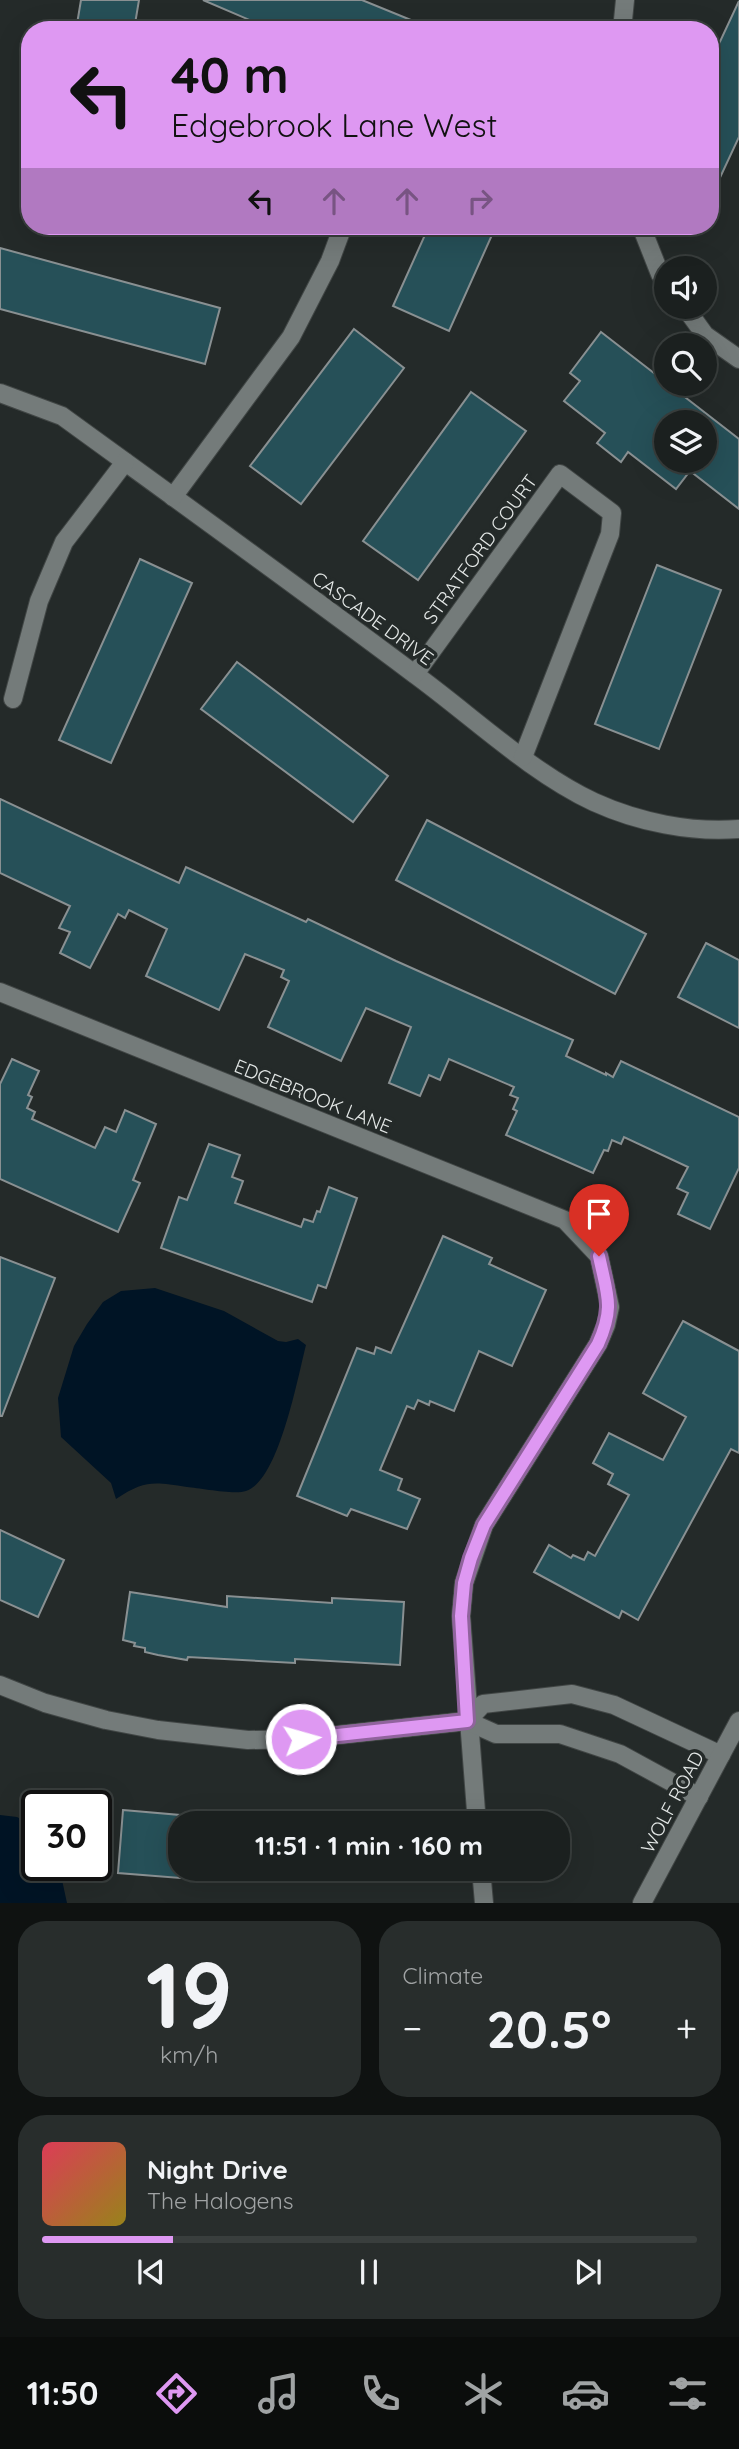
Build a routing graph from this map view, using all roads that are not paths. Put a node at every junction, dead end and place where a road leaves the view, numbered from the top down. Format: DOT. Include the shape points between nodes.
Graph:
graph roads {
  1 [pos="625,0"];
  2 [pos="623,21"];
  3 [pos="340,235"];
  4 [pos="645,235"];
  5 [pos="654,259"];
  6 [pos="693,319"];
  7 [pos="739,359"];
  8 [pos="0,393"];
  9 [pos="125,461"];
  10 [pos="173,497"];
  11 [pos="415,674"];
  12 [pos="13,699"];
  13 [pos="523,757"];
  14 [pos="739,830"];
  15 [pos="0,992"];
  16 [pos="0,1685"];
  17 [pos="467,1721"];
  18 [pos="739,1721"];
  19 [pos="721,1755"];
  20 [pos="699,1797"];
  21 [pos="476,1811"];
  22 [pos="482,1881"];
  23 [pos="484,1903"];
  24 [pos="642,1903"];
  1 -- 2 [label="street"];
  3 -- 10 [label="street" via="291,337"];
  4 -- 5 [label="street"];
  6 -- 7 [label="street" via="705,335"];
  8 -- 9 [label="street, CASCADE DRIVE" via="62,416"];
  9 -- 10 [label="street, CASCADE DRIVE"];
  9 -- 12 [label="street" via="64,542 39,601"];
  10 -- 11 [label="street, CASCADE DRIVE"];
  11 -- 13 [label="street, CASCADE DRIVE"];
  11 -- 13 [label="street, STRATFORD COURT" via="560,474 612,513 610,534"];
  13 -- 14 [label="street, CASCADE DRIVE" via="558,783 627,814 688,828"];
  15 -- 17 [label="street, EDGEBROOK LANE" via="565,1220 599,1256 610,1307 607,1325 484,1525 471,1558 461,1616"];
  16 -- 17 [label="street" via="106,1720 248,1740 301,1739"];
  17 -- 19 [label="street" via="483,1704 572,1694 614,1705"];
  17 -- 20 [label="street" via="496,1734 560,1734 620,1754"];
  17 -- 21 [label="street"];
  18 -- 19 [label="street, WOLF ROAD"];
  19 -- 20 [label="street, WOLF ROAD"];
  20 -- 24 [label="street, WOLF ROAD"];
  22 -- 23 [label="street"];
}
